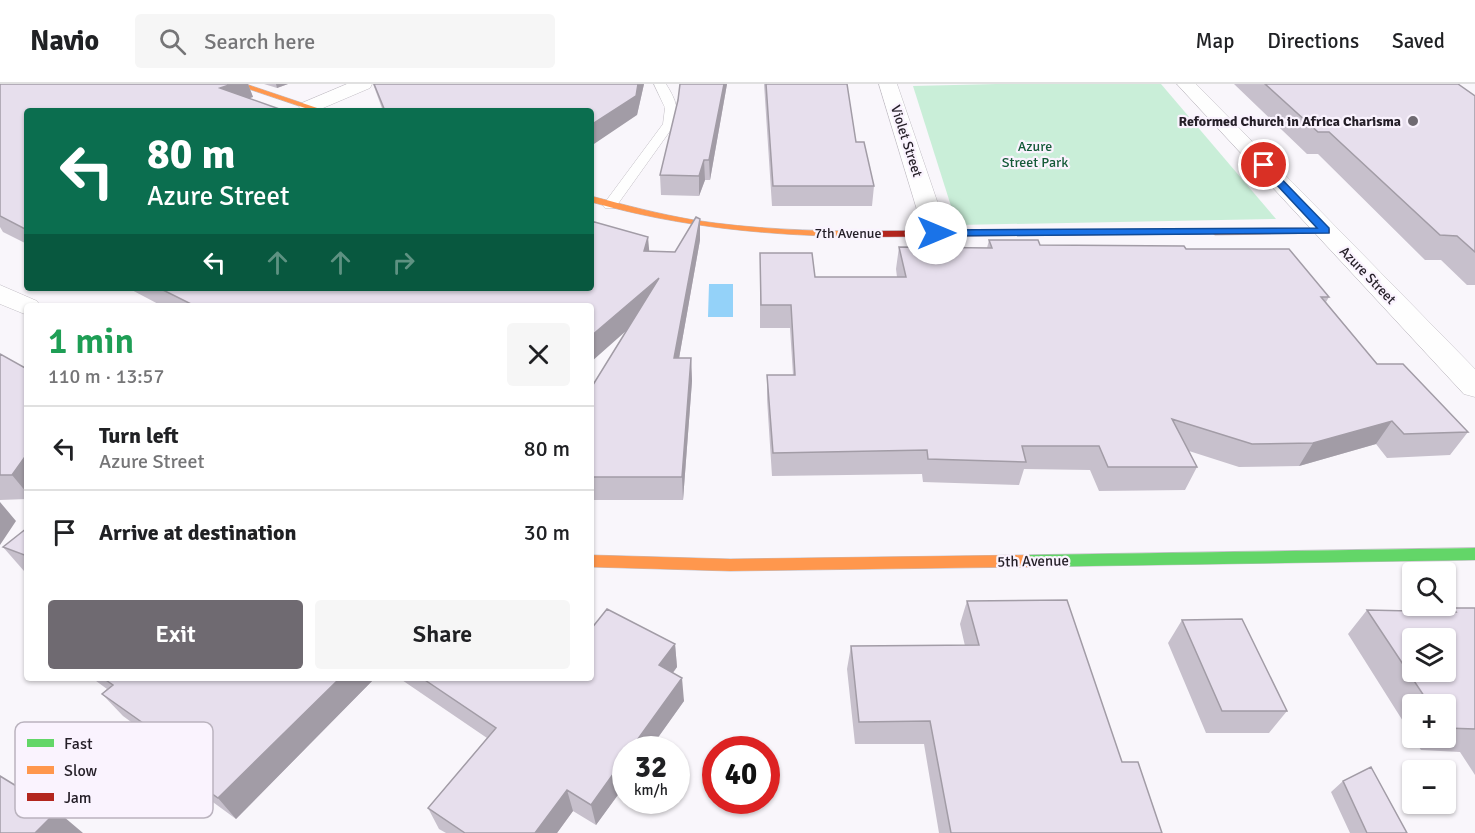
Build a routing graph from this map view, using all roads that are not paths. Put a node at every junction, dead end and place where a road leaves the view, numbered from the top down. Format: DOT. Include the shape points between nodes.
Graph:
graph roads {
  1 [pos="238,84"];
  2 [pos="363,84"];
  3 [pos="660,84"];
  4 [pos="888,84"];
  5 [pos="1186,84"];
  6 [pos="312,108"];
  7 [pos="317,108"];
  8 [pos="594,200"];
  9 [pos="610,205"];
  10 [pos="1326,231"];
  11 [pos="936,233"];
  12 [pos="0,293"];
  13 [pos="24,305"];
  14 [pos="1475,387"];
  15 [pos="1475,554"];
  16 [pos="594,561"];
  1 -- 6 [label="street"];
  2 -- 7 [label="street"];
  3 -- 9 [label="lane" via="671,104 669,124"];
  4 -- 11 [label="street, Violet Street"];
  5 -- 10 [label="street, Azure Street"];
  8 -- 9 [label="street, 7th Avenue"];
  9 -- 11 [label="street, 7th Avenue" via="659,219 728,230"];
  10 -- 11 [label="street, 7th Avenue"];
  10 -- 14 [label="street, Azure Street"];
  12 -- 13 [label="street"];
  15 -- 16 [label="street, 5th Avenue" via="730,565"];
}
